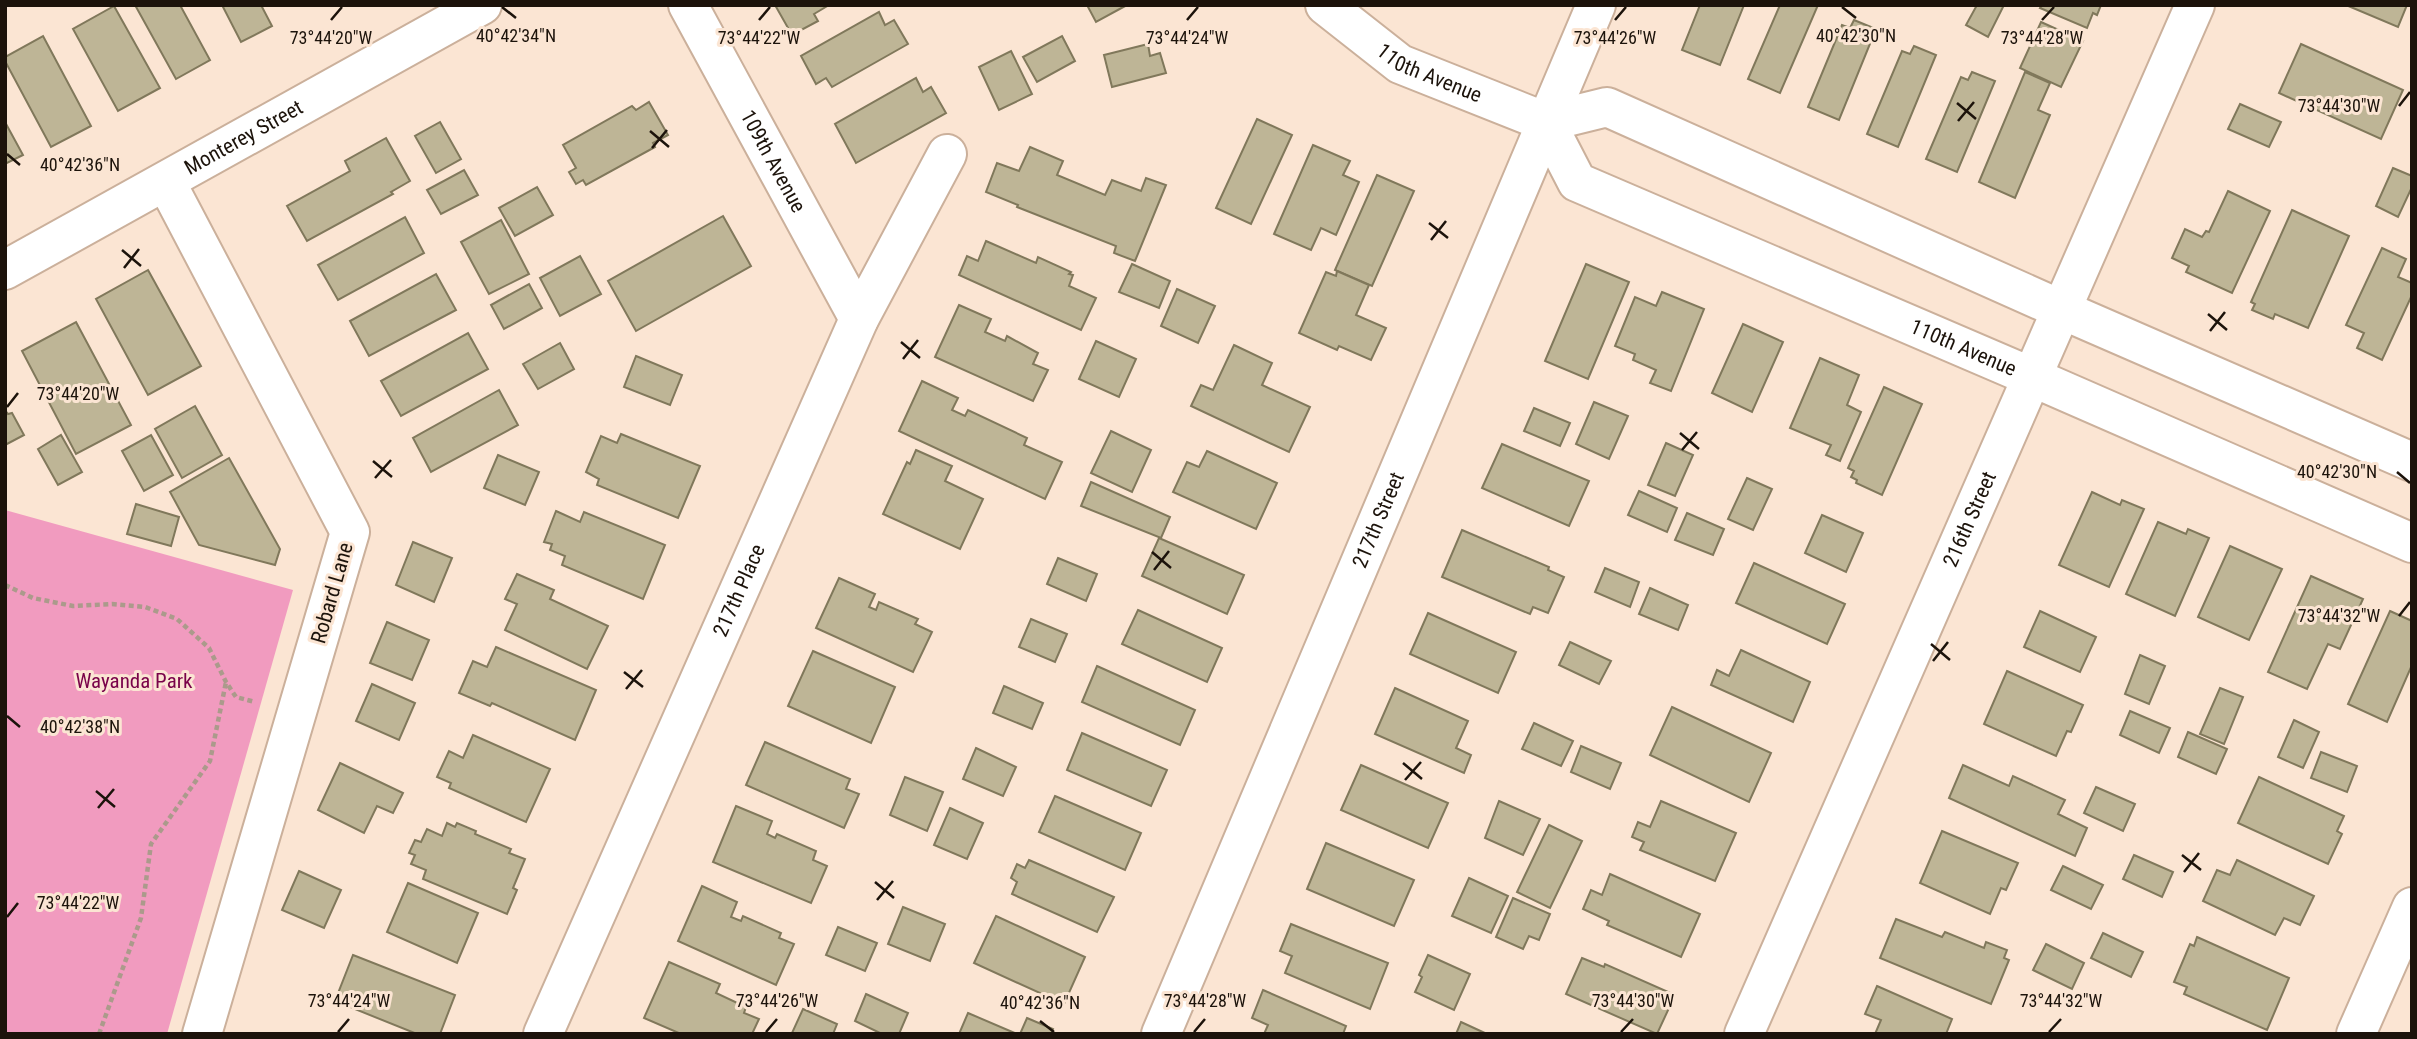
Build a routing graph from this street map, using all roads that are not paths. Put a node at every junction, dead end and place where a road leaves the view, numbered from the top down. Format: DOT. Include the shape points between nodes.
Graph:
graph roads {
  1 [pos="482,5"];
  2 [pos="688,5"];
  3 [pos="1325,5"];
  4 [pos="1596,5"];
  5 [pos="2194,5"];
  6 [pos="1546,122"];
  7 [pos="947,154"];
  8 [pos="166,182"];
  9 [pos="5,270"];
  10 [pos="2060,309"];
  11 [pos="859,319"];
  12 [pos="2032,377"];
  13 [pos="2412,462"];
  14 [pos="2412,543"];
  15 [pos="2412,907"];
  16 [pos="202,1034"];
  17 [pos="543,1034"];
  18 [pos="1161,1034"];
  19 [pos="1744,1034"];
  20 [pos="2356,1034"];
  1 -- 8 [label="street, Monterey Street"];
  2 -- 11 [label="street, 109th Avenue"];
  3 -- 6 [label="street, 110th Avenue" via="1401,64"];
  4 -- 6 [label="street, 217th Street"];
  5 -- 10 [label="street, 216th Street"];
  6 -- 10 [label="street" via="1607,107"];
  6 -- 12 [label="street, 110th Avenue" via="1577,182"];
  6 -- 18 [label="street, 217th Street"];
  7 -- 11 [label="street, 217th Place"];
  8 -- 9 [label="street, Monterey Street"];
  8 -- 16 [label="street, Robard Lane" via="350,533"];
  10 -- 12 [label="street, 216th Street"];
  10 -- 13 [label="street"];
  11 -- 17 [label="street, 217th Place"];
  12 -- 14 [label="street, 110th Avenue"];
  12 -- 19 [label="street, 216th Street"];
  15 -- 20 [label="street"];
}
